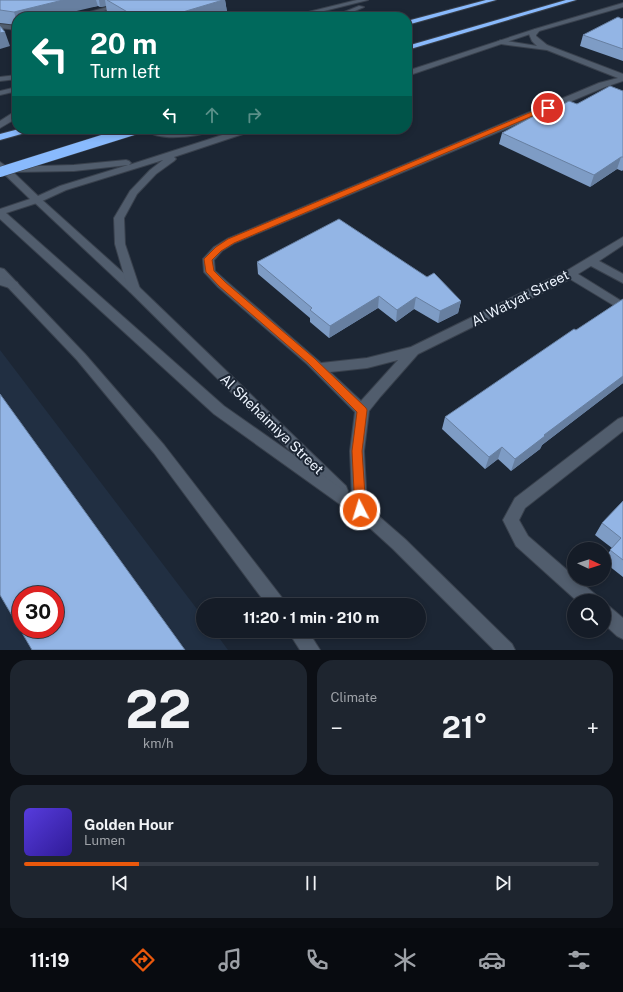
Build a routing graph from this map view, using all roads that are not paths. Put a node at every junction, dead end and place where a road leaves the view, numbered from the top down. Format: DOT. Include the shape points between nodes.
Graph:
graph roads {
  1 [pos="139,0"];
  2 [pos="365,0"];
  3 [pos="372,0"];
  4 [pos="493,0"];
  5 [pos="573,0"];
  6 [pos="623,5"];
  7 [pos="94,12"];
  8 [pos="313,12"];
  9 [pos="347,12"];
  10 [pos="412,22"];
  11 [pos="0,26"];
  12 [pos="12,27"];
  13 [pos="537,30"];
  14 [pos="501,42"];
  15 [pos="412,47"];
  16 [pos="553,50"];
  17 [pos="412,72"];
  18 [pos="12,77"];
  19 [pos="623,78"];
  20 [pos="0,79"];
  21 [pos="12,90"];
  22 [pos="0,93"];
  23 [pos="12,117"];
  24 [pos="0,125"];
  25 [pos="12,134"];
  26 [pos="119,134"];
  27 [pos="176,134"];
  28 [pos="196,134"];
  29 [pos="234,134"];
  30 [pos="0,137"];
  31 [pos="178,153"];
  32 [pos="1,168"];
  33 [pos="37,200"];
  34 [pos="0,212"];
  35 [pos="623,240"];
  36 [pos="591,261"];
  37 [pos="0,272"];
  38 [pos="570,274"];
  39 [pos="623,279"];
  40 [pos="6,283"];
  41 [pos="134,289"];
  42 [pos="623,307"];
  43 [pos="414,351"];
  44 [pos="318,368"];
  45 [pos="362,410"];
  46 [pos="623,423"];
  47 [pos="360,510"];
  48 [pos="582,594"];
  49 [pos="272,598"];
  50 [pos="611,619"];
  51 [pos="623,630"];
  52 [pos="302,638"];
  53 [pos="311,650"];
  54 [pos="506,650"];
  1 -- 7 [label="street"];
  2 -- 8 [label="street"];
  3 -- 9 [label="street"];
  4 -- 10 [label="highway"];
  5 -- 15 [label="highway"];
  6 -- 13 [label="street"];
  11 -- 12 [label="street"];
  13 -- 14 [label="street"];
  13 -- 16 [label="street" via="532,34 534,38 539,44"];
  14 -- 16 [label="street"];
  14 -- 17 [label="street"];
  16 -- 19 [label="street"];
  18 -- 20 [label="street"];
  19 -- 44 [label="street" via="315,205 218,249 208,259 210,272"];
  21 -- 22 [label="street"];
  23 -- 24 [label="street"];
  25 -- 30 [label="highway"];
  26 -- 32 [label="highway, bridge"];
  27 -- 28 [label="street"];
  29 -- 31 [label="street"];
  31 -- 32 [label="street" via="88,167"];
  31 -- 33 [label="street" via="63,188"];
  31 -- 41 [label="street" via="143,182 119,218 120,244"];
  32 -- 33 [label="street, Al Shehaimiya Street"];
  33 -- 34 [label="street"];
  33 -- 41 [label="street, Al Shehaimiya Street"];
  34 -- 47 [label="street" via="17,230 220,410"];
  35 -- 36 [label="street, Al Watyat Street"];
  36 -- 38 [label="street, Al Watyat Street"];
  36 -- 39 [label="street"];
  37 -- 40 [label="street"];
  38 -- 42 [label="street"];
  38 -- 43 [label="street, Al Watyat Street"];
  40 -- 49 [label="street" via="82,357 160,449"];
  41 -- 47 [label="street, Al Shehaimiya Street"];
  43 -- 44 [label="street, Al Watyat Street" via="367,363"];
  43 -- 45 [label="street, Al Watyat Street"];
  44 -- 45 [label="street"];
  45 -- 47 [label="street" via="357,451"];
  46 -- 48 [label="street" via="520,502 512,520 522,541"];
  47 -- 54 [label="street, Al Shehaimiya Street" via="399,544"];
  50 -- 51 [label="street"];
  52 -- 53 [label="street"];
}
